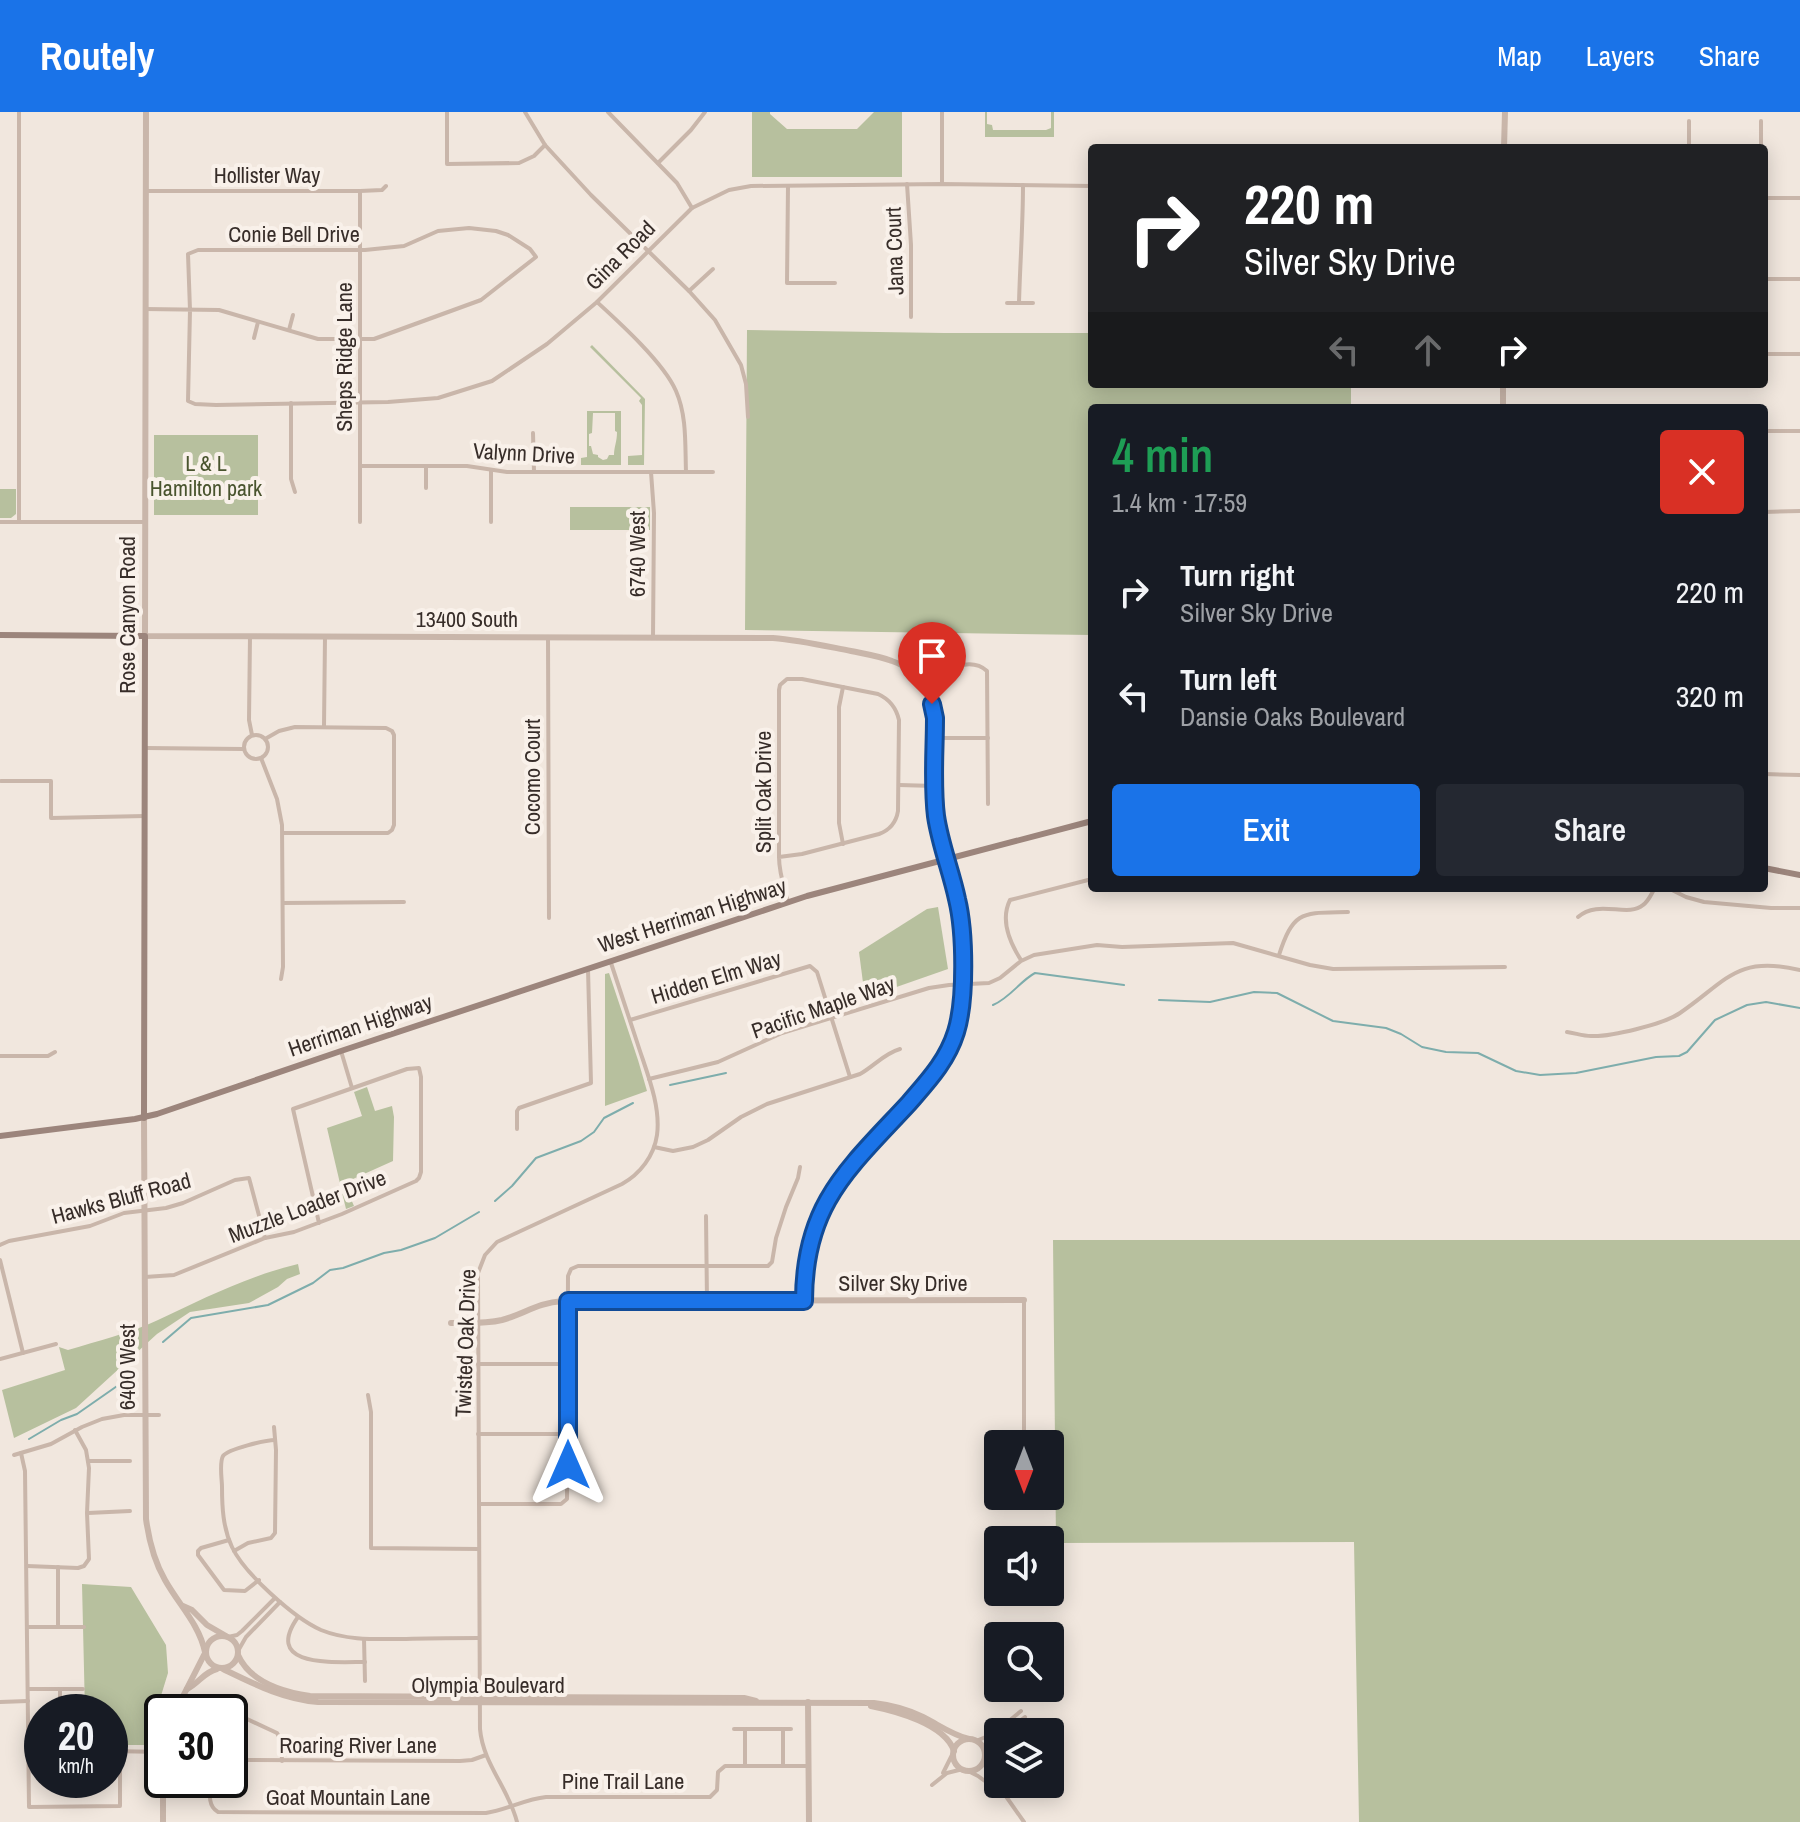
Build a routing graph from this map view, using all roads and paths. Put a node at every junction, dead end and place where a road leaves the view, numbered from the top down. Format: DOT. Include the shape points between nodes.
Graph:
graph roads {
  1 [pos="19,112"];
  2 [pos="146,112"];
  3 [pos="447,112"];
  4 [pos="525,112"];
  5 [pos="608,112"];
  6 [pos="942,112"];
  7 [pos="1505,112"];
  8 [pos="703,113"];
  9 [pos="1689,121"];
  10 [pos="1761,121"];
  11 [pos="1504,144"];
  12 [pos="1689,144"];
  13 [pos="1761,144"];
  14 [pos="545,145"];
  15 [pos="658,163"];
  16 [pos="907,184"];
  17 [pos="942,184"];
  18 [pos="788,185"];
  19 [pos="1023,185"];
  20 [pos="386,186"];
  21 [pos="1088,186"];
  22 [pos="146,191"];
  23 [pos="360,191"];
  24 [pos="1768,198"];
  25 [pos="1800,198"];
  26 [pos="692,208"];
  27 [pos="648,250"];
  28 [pos="360,251"];
  29 [pos="713,269"];
  30 [pos="1768,279"];
  31 [pos="1800,279"];
  32 [pos="835,283"];
  33 [pos="689,291"];
  34 [pos="597,302"];
  35 [pos="1007,303"];
  36 [pos="1019,303"];
  37 [pos="1033,303"];
  38 [pos="145,309"];
  39 [pos="190,310"];
  40 [pos="293,315"];
  41 [pos="911,317"];
  42 [pos="258,322"];
  43 [pos="289,330"];
  44 [pos="254,338"];
  45 [pos="360,340"];
  46 [pos="1768,354"];
  47 [pos="1800,354"];
  48 [pos="188,401"];
  49 [pos="360,402"];
  50 [pos="291,403"];
  51 [pos="748,417"];
  52 [pos="1768,431"];
  53 [pos="1800,431"];
  54 [pos="533,433"];
  55 [pos="360,466"];
  56 [pos="426,466"];
  57 [pos="491,470"];
  58 [pos="534,472"];
  59 [pos="651,472"];
  60 [pos="686,472"];
  61 [pos="713,472"];
  62 [pos="426,488"];
  63 [pos="295,492"];
  64 [pos="1800,511"];
  65 [pos="1768,512"];
  66 [pos="0,522"];
  67 [pos="19,522"];
  68 [pos="145,522"];
  69 [pos="360,522"];
  70 [pos="491,522"];
  71 [pos="0,635"];
  72 [pos="145,636"];
  73 [pos="250,636"];
  74 [pos="325,637"];
  75 [pos="548,637"];
  76 [pos="653,637"];
  77 [pos="922,684"];
  78 [pos="843,687"];
  79 [pos="324,727"];
  80 [pos="252,735"];
  81 [pos="935,738"];
  82 [pos="988,738"];
  83 [pos="265,739"];
  84 [pos="145,748"];
  85 [pos="243,749"];
  86 [pos="261,758"];
  87 [pos="1768,774"];
  88 [pos="1800,775"];
  89 [pos="1,781"];
  90 [pos="899,785"];
  91 [pos="935,786"];
  92 [pos="988,804"];
  93 [pos="145,816"];
  94 [pos="1088,822"];
  95 [pos="283,833"];
  96 [pos="843,844"];
  97 [pos="779,857"];
  98 [pos="947,860"];
  99 [pos="1768,869"];
  100 [pos="1800,875"];
  101 [pos="1088,880"];
  102 [pos="1652,892"];
  103 [pos="1677,892"];
  104 [pos="404,902"];
  105 [pos="788,902"];
  106 [pos="283,903"];
  107 [pos="1800,908"];
  108 [pos="1348,912"];
  109 [pos="1578,917"];
  110 [pos="549,918"];
  111 [pos="1279,956"];
  112 [pos="611,961"];
  113 [pos="1021,961"];
  114 [pos="1505,967"];
  115 [pos="588,969"];
  116 [pos="1800,970"];
  117 [pos="281,979"];
  118 [pos="962,984"];
  119 [pos="831,1018"];
  120 [pos="630,1020"];
  121 [pos="1567,1032"];
  122 [pos="900,1049"];
  123 [pos="341,1051"];
  124 [pos="55,1052"];
  125 [pos="0,1056"];
  126 [pos="850,1077"];
  127 [pos="649,1079"];
  128 [pos="352,1088"];
  129 [pos="144,1118"];
  130 [pos="517,1129"];
  131 [pos="0,1136"];
  132 [pos="654,1147"];
  133 [pos="800,1167"];
  134 [pos="145,1210"];
  135 [pos="706,1216"];
  136 [pos="319,1223"];
  137 [pos="265,1238"];
  138 [pos="0,1245"];
  139 [pos="0,1260"];
  140 [pos="707,1266"];
  141 [pos="145,1277"];
  142 [pos="1024,1300"];
  143 [pos="568,1301"];
  144 [pos="707,1301"];
  145 [pos="804,1301"];
  146 [pos="451,1323"];
  147 [pos="478,1323"];
  148 [pos="56,1344"];
  149 [pos="23,1353"];
  150 [pos="0,1359"];
  151 [pos="478,1364"];
  152 [pos="568,1364"];
  153 [pos="368,1395"];
  154 [pos="145,1415"];
  155 [pos="159,1415"];
  156 [pos="274,1427"];
  157 [pos="75,1430"];
  158 [pos="1024,1430"];
  159 [pos="478,1434"];
  160 [pos="568,1434"];
  161 [pos="275,1440"];
  162 [pos="21,1453"];
  163 [pos="14,1455"];
  164 [pos="88,1461"];
  165 [pos="130,1461"];
  166 [pos="479,1504"];
  167 [pos="130,1511"];
  168 [pos="87,1513"];
  169 [pos="229,1540"];
  170 [pos="479,1549"];
  171 [pos="234,1551"];
  172 [pos="26,1566"];
  173 [pos="58,1567"];
  174 [pos="259,1580"];
  175 [pos="278,1600"];
  176 [pos="183,1606"];
  177 [pos="298,1617"];
  178 [pos="27,1627"];
  179 [pos="58,1627"];
  180 [pos="84,1627"];
  181 [pos="227,1636"];
  182 [pos="479,1638"];
  183 [pos="364,1639"];
  184 [pos="205,1653"];
  185 [pos="238,1653"];
  186 [pos="365,1662"];
  187 [pos="222,1668"];
  188 [pos="365,1681"];
  189 [pos="28,1689"];
  190 [pos="60,1689"];
  191 [pos="83,1689"];
  192 [pos="187,1689"];
  193 [pos="28,1694"];
  194 [pos="60,1694"];
  195 [pos="184,1694"];
  196 [pos="480,1700"];
  197 [pos="24,1701"];
  198 [pos="0,1702"];
  199 [pos="808,1702"];
  200 [pos="848,1702"];
  201 [pos="1021,1711"];
  202 [pos="248,1719"];
  203 [pos="734,1729"];
  204 [pos="745,1729"];
  205 [pos="783,1729"];
  206 [pos="791,1729"];
  207 [pos="973,1740"];
  208 [pos="984,1748"];
  209 [pos="954,1751"];
  210 [pos="486,1755"];
  211 [pos="248,1760"];
  212 [pos="984,1760"];
  213 [pos="282,1761"];
  214 [pos="745,1766"];
  215 [pos="783,1766"];
  216 [pos="809,1766"];
  217 [pos="964,1770"];
  218 [pos="942,1776"];
  219 [pos="984,1780"];
  220 [pos="932,1785"];
  221 [pos="29,1798"];
  222 [pos="120,1798"];
  223 [pos="163,1798"];
  224 [pos="210,1798"];
  225 [pos="1006,1798"];
  226 [pos="512,1806"];
  227 [pos="163,1822"];
  228 [pos="517,1822"];
  229 [pos="809,1822"];
  230 [pos="1024,1822"];
  1 -- 67 [label="street"];
  2 -- 22 [label="street, Rose Canyon Road"];
  3 -- 14 [label="street" via="447,164 519,163"];
  4 -- 14 [label="street"];
  5 -- 15 [label="street"];
  6 -- 17 [label="street"];
  7 -- 11 [label="street"];
  8 -- 15 [label="street"];
  9 -- 12 [label="street"];
  10 -- 13 [label="street"];
  14 -- 27 [label="street"];
  15 -- 26 [label="street"];
  16 -- 17 [label="street, Gina Road"];
  16 -- 18 [label="street, Gina Road"];
  16 -- 41 [label="street, Jana Court"];
  17 -- 19 [label="street, Gina Road"];
  18 -- 26 [label="street, Gina Road" via="729,190"];
  18 -- 32 [label="street" via="787,283"];
  19 -- 21 [label="street, Gina Road"];
  19 -- 36 [label="street"];
  20 -- 23 [label="street, Hollister Way"];
  22 -- 23 [label="street, Hollister Way"];
  22 -- 38 [label="street, Rose Canyon Road"];
  23 -- 28 [label="street, Sheps Ridge Lane"];
  24 -- 25 [label="street"];
  26 -- 27 [label="street, Gina Road"];
  27 -- 33 [label="street"];
  27 -- 34 [label="street, Gina Road"];
  28 -- 39 [label="street, Conie Bell Drive" via="198,250 188,254"];
  28 -- 45 [label="street, Sheps Ridge Lane"];
  28 -- 45 [label="street, Conie Bell Drive" via="395,248 438,231 469,228 508,235 536,257 481,300"];
  29 -- 33 [label="street"];
  30 -- 31 [label="street"];
  33 -- 51 [label="street" via="715,320 741,365"];
  34 -- 49 [label="street, Gina Road" via="492,381 438,398"];
  34 -- 60 [label="street" via="659,365 676,390 685,423"];
  35 -- 36 [label="street"];
  36 -- 37 [label="street"];
  38 -- 39 [label="street"];
  38 -- 68 [label="street, Rose Canyon Road"];
  39 -- 42 [label="street" via="219,310"];
  39 -- 48 [label="street, Conie Bell Drive"];
  40 -- 43 [label="street"];
  42 -- 43 [label="street"];
  42 -- 44 [label="street"];
  43 -- 45 [label="street" via="318,339"];
  45 -- 49 [label="street, Sheps Ridge Lane"];
  46 -- 47 [label="street"];
  48 -- 50 [label="street, Gina Road"];
  49 -- 50 [label="street, Gina Road"];
  49 -- 55 [label="street, Sheps Ridge Lane"];
  50 -- 63 [label="street"];
  52 -- 53 [label="street"];
  54 -- 58 [label="street"];
  55 -- 56 [label="street, Valynn Drive"];
  55 -- 69 [label="street, Sheps Ridge Lane"];
  56 -- 57 [label="street, Valynn Drive"];
  56 -- 62 [label="street"];
  57 -- 58 [label="street, Valynn Drive"];
  57 -- 70 [label="street"];
  58 -- 59 [label="street, Valynn Drive"];
  59 -- 60 [label="street, Valynn Drive"];
  59 -- 76 [label="street, 6740 West"];
  60 -- 61 [label="street, Valynn Drive"];
  64 -- 65 [label="street"];
  66 -- 67 [label="street"];
  67 -- 68 [label="street"];
  68 -- 72 [label="street, Rose Canyon Road"];
  71 -- 72 [label="main road, 13400 South"];
  72 -- 73 [label="street, 13400 South"];
  72 -- 84 [label="main road, Rose Canyon Road"];
  73 -- 74 [label="street, 13400 South"];
  73 -- 80 [label="street"];
  74 -- 75 [label="street, 13400 South"];
  74 -- 79 [label="street"];
  75 -- 76 [label="street, 13400 South"];
  75 -- 110 [label="street, Cocomo Court"];
  76 -- 77 [label="street, 13400 South" via="799,641 888,659"];
  77 -- 81 [label="street" via="933,709"];
  77 -- 82 [label="street" via="957,666 985,669"];
  78 -- 90 [label="street" via="882,696 895,708"];
  78 -- 96 [label="street"];
  78 -- 97 [label="street, Split Oak Drive" via="797,678 779,687"];
  79 -- 83 [label="street" via="289,728"];
  79 -- 95 [label="street" via="392,731 394,827 388,833"];
  80 -- 83 [label="street"];
  80 -- 85 [label="street"];
  81 -- 82 [label="street"];
  81 -- 91 [label="street"];
  82 -- 92 [label="street"];
  83 -- 86 [label="street" via="268,750"];
  84 -- 85 [label="street"];
  84 -- 93 [label="main road, Rose Canyon Road"];
  85 -- 86 [label="street" via="248,757"];
  86 -- 95 [label="street"];
  87 -- 88 [label="street"];
  89 -- 93 [label="street" via="51,781 51,818"];
  90 -- 91 [label="street"];
  90 -- 96 [label="street" via="898,811 890,827"];
  91 -- 98 [label="street"];
  93 -- 129 [label="main road, Rose Canyon Road"];
  94 -- 98 [label="main road"];
  95 -- 106 [label="street"];
  96 -- 97 [label="street"];
  97 -- 105 [label="street, Split Oak Drive"];
  98 -- 105 [label="main road, West Herriman Highway"];
  98 -- 118 [label="street" via="960,912"];
  99 -- 100 [label="main road"];
  101 -- 113 [label="street" via="1008,902 1007,932"];
  102 -- 109 [label="street" via="1638,908 1591,909"];
  103 -- 107 [label="street" via="1698,901"];
  104 -- 106 [label="street"];
  105 -- 112 [label="main road, West Herriman Highway"];
  106 -- 117 [label="street"];
  108 -- 111 [label="street" via="1297,918"];
  111 -- 113 [label="street, Pacific Maple Way" via="1217,942 1097,945 1039,953"];
  111 -- 114 [label="street, Pacific Maple Way" via="1333,969"];
  112 -- 115 [label="main road, West Herriman Highway"];
  112 -- 120 [label="street"];
  113 -- 118 [label="street, Pacific Maple Way" via="993,981"];
  115 -- 123 [label="main road, Herriman Highway"];
  115 -- 130 [label="street" via="591,1083 519,1108"];
  116 -- 121 [label="street" via="1753,966 1654,1024 1591,1036"];
  118 -- 119 [label="street, Pacific Maple Way" via="929,988"];
  118 -- 145 [label="street" via="956,1031 941,1065 842,1177 822,1209 809,1248"];
  119 -- 120 [label="street, Hidden Elm Way" via="817,972 806,966"];
  119 -- 126 [label="street"];
  119 -- 127 [label="street, Pacific Maple Way" via="708,1066"];
  120 -- 127 [label="street"];
  122 -- 126 [label="street"];
  123 -- 128 [label="street"];
  123 -- 129 [label="main road, Herriman Highway"];
  124 -- 125 [label="street"];
  126 -- 132 [label="street" via="767,1104 693,1147"];
  127 -- 132 [label="street" via="657,1119"];
  128 -- 136 [label="street" via="293,1109"];
  128 -- 136 [label="street, Muzzle Loader Drive" via="419,1068 421,1172 394,1191"];
  129 -- 131 [label="main road, Herriman Highway"];
  129 -- 134 [label="street, 6400 West"];
  132 -- 147 [label="street, Twisted Oak Drive" via="627,1182 492,1246 478,1273"];
  133 -- 140 [label="street" via="770,1265"];
  134 -- 137 [label="street, Hawks Bluff Road" via="183,1203 249,1178"];
  134 -- 138 [label="street, Hawks Bluff Road"];
  134 -- 141 [label="street, 6400 West"];
  135 -- 140 [label="street"];
  136 -- 137 [label="street, Muzzle Loader Drive"];
  137 -- 141 [label="street, Muzzle Loader Drive" via="174,1275"];
  139 -- 149 [label="street"];
  140 -- 143 [label="street" via="575,1266 568,1273"];
  140 -- 144 [label="street"];
  141 -- 154 [label="street, 6400 West"];
  142 -- 145 [label="street, Silver Sky Drive"];
  142 -- 158 [label="street"];
  143 -- 144 [label="street, Silver Sky Drive"];
  143 -- 147 [label="street, Silver Sky Drive"];
  143 -- 152 [label="street"];
  144 -- 145 [label="street, Silver Sky Drive"];
  146 -- 147 [label="street, Silver Sky Drive"];
  147 -- 151 [label="street, Twisted Oak Drive"];
  148 -- 149 [label="street"];
  149 -- 150 [label="street"];
  151 -- 152 [label="street"];
  151 -- 159 [label="street, Twisted Oak Drive"];
  152 -- 160 [label="street"];
  153 -- 170 [label="street" via="371,1548"];
  154 -- 155 [label="street"];
  154 -- 157 [label="street" via="106,1418"];
  154 -- 176 [label="street, 6400 West" via="149,1539 161,1573"];
  156 -- 161 [label="street"];
  157 -- 162 [label="street"];
  157 -- 164 [label="street"];
  159 -- 160 [label="street"];
  159 -- 166 [label="street, Twisted Oak Drive"];
  160 -- 166 [label="street" via="565,1502"];
  161 -- 169 [label="street" via="223,1457"];
  161 -- 171 [label="street" via="275,1533"];
  162 -- 163 [label="street"];
  162 -- 172 [label="street"];
  164 -- 165 [label="street"];
  164 -- 168 [label="street"];
  166 -- 170 [label="street, Twisted Oak Drive"];
  167 -- 168 [label="street"];
  168 -- 173 [label="street" via="89,1559 78,1568"];
  169 -- 171 [label="street"];
  169 -- 174 [label="street" via="201,1548 198,1555 224,1590 247,1590"];
  170 -- 182 [label="street, Twisted Oak Drive"];
  171 -- 174 [label="street"];
  172 -- 173 [label="street"];
  172 -- 178 [label="street"];
  173 -- 179 [label="street"];
  174 -- 175 [label="street"];
  175 -- 177 [label="street"];
  175 -- 181 [label="street" via="237,1635"];
  175 -- 185 [label="street"];
  176 -- 181 [label="street, 6400 West"];
  176 -- 184 [label="street, 6400 West"];
  177 -- 183 [label="street" via="328,1633"];
  177 -- 186 [label="street" via="288,1634 294,1655 323,1662"];
  178 -- 179 [label="street"];
  178 -- 189 [label="street"];
  179 -- 180 [label="street"];
  181 -- 184 [label="street" via="213,1638"];
  181 -- 185 [label="street"];
  182 -- 183 [label="street"];
  182 -- 196 [label="street, Twisted Oak Drive"];
  183 -- 186 [label="street"];
  184 -- 187 [label="street" via="211,1665"];
  184 -- 192 [label="street"];
  185 -- 187 [label="street" via="234,1664"];
  185 -- 196 [label="street, Olympia Boulevard" via="259,1679 303,1695"];
  186 -- 188 [label="street"];
  187 -- 192 [label="street"];
  187 -- 196 [label="street, Olympia Boulevard" via="274,1693 309,1702"];
  189 -- 190 [label="street"];
  189 -- 193 [label="street"];
  190 -- 191 [label="street"];
  190 -- 194 [label="street"];
  192 -- 195 [label="street"];
  196 -- 199 [label="street, Olympia Boulevard"];
  196 -- 210 [label="street, Twisted Oak Drive"];
  197 -- 198 [label="street"];
  199 -- 200 [label="street, Olympia Boulevard"];
  199 -- 216 [label="street"];
  200 -- 207 [label="street, Olympia Boulevard" via="899,1707"];
  200 -- 209 [label="street, Olympia Boulevard" via="917,1720 946,1737"];
  201 -- 207 [label="street" via="993,1734"];
  202 -- 213 [label="street" via="279,1734"];
  203 -- 204 [label="street"];
  204 -- 205 [label="street"];
  204 -- 214 [label="street"];
  205 -- 206 [label="street"];
  205 -- 215 [label="street"];
  207 -- 208 [label="street"];
  207 -- 209 [label="street" via="960,1742"];
  209 -- 217 [label="street" via="955,1762"];
  209 -- 218 [label="street"];
  210 -- 213 [label="street, Roaring River Lane" via="460,1761"];
  210 -- 226 [label="street, Twisted Oak Drive"];
  211 -- 213 [label="street, Roaring River Lane"];
  212 -- 217 [label="street" via="977,1769"];
  214 -- 215 [label="street"];
  214 -- 226 [label="street, Pine Trail Lane" via="721,1768 717,1790 710,1797 546,1797"];
  215 -- 216 [label="street"];
  216 -- 229 [label="street"];
  217 -- 218 [label="street"];
  217 -- 219 [label="street"];
  218 -- 220 [label="street"];
  221 -- 222 [label="street" via="29,1807 120,1806"];
  223 -- 227 [label="street"];
  224 -- 226 [label="street, Goat Mountain Lane" via="218,1812 486,1813"];
  225 -- 230 [label="street"];
  226 -- 228 [label="street, Twisted Oak Drive"];
}
